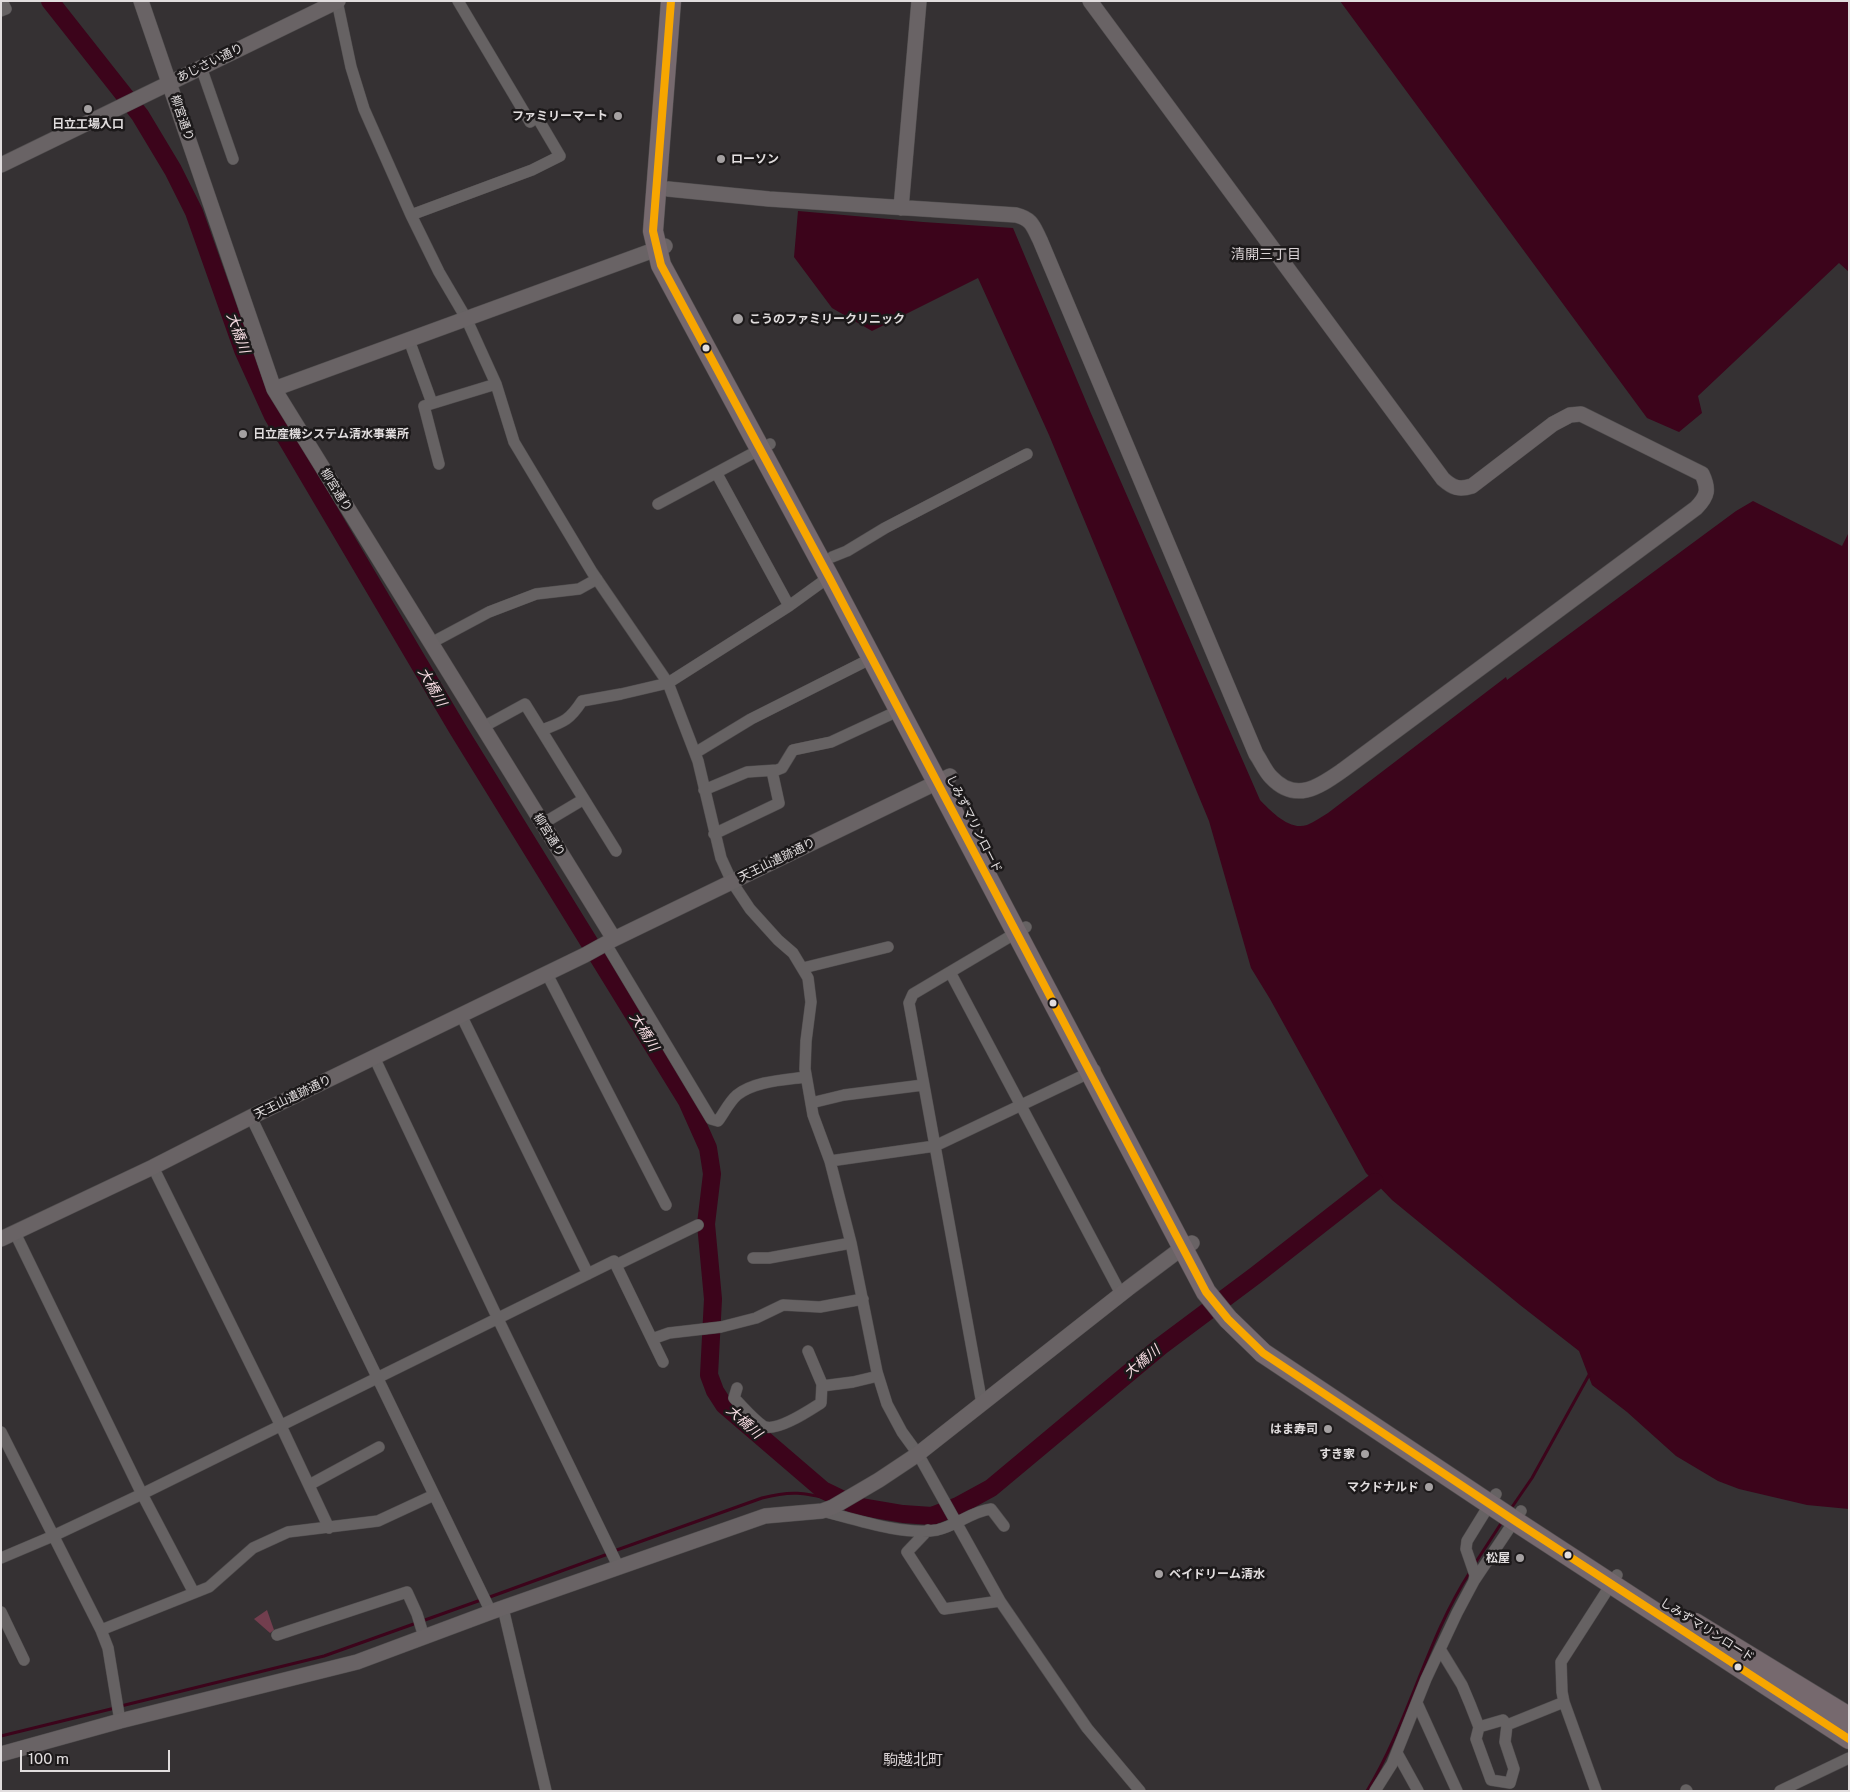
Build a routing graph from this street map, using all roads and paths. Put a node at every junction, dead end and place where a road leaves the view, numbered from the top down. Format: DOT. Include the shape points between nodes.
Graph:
graph roads {
  1 [pos="2,1"];
  2 [pos="142,1"];
  3 [pos="338,1"];
  4 [pos="458,1"];
  5 [pos="671,1"];
  6 [pos="684,1"];
  7 [pos="919,1"];
  8 [pos="1090,1"];
  9 [pos="1,11"];
  10 [pos="201,67"];
  11 [pos="169,82"];
  12 [pos="232,159"];
  13 [pos="1,164"];
  14 [pos="668,189"];
  15 [pos="901,208"];
  16 [pos="411,215"];
  17 [pos="661,248"];
  18 [pos="466,318"];
  19 [pos="409,340"];
  20 [pos="496,384"];
  21 [pos="274,389"];
  22 [pos="432,403"];
  23 [pos="765,447"];
  24 [pos="1027,454"];
  25 [pos="440,464"];
  26 [pos="717,474"];
  27 [pos="658,504"];
  28 [pos="832,557"];
  29 [pos="829,577"];
  30 [pos="597,579"];
  31 [pos="789,606"];
  32 [pos="431,643"];
  33 [pos="872,658"];
  34 [pos="668,682"];
  35 [pos="900,710"];
  36 [pos="482,727"];
  37 [pos="542,730"];
  38 [pos="695,753"];
  39 [pos="772,771"];
  40 [pos="944,780"];
  41 [pos="704,790"];
  42 [pos="584,799"];
  43 [pos="542,824"];
  44 [pos="714,834"];
  45 [pos="616,851"];
  46 [pos="732,882"];
  47 [pos="1021,930"];
  48 [pos="608,943"];
  49 [pos="888,947"];
  50 [pos="803,968"];
  51 [pos="950,972"];
  52 [pos="547,974"];
  53 [pos="461,1015"];
  54 [pos="374,1057"];
  55 [pos="1094,1070"];
  56 [pos="806,1077"];
  57 [pos="924,1085"];
  58 [pos="811,1103"];
  59 [pos="1021,1106"];
  60 [pos="251,1118"];
  61 [pos="935,1146"];
  62 [pos="830,1161"];
  63 [pos="153,1167"];
  64 [pos="666,1205"];
  65 [pos="698,1225"];
  66 [pos="8,1236"];
  67 [pos="851,1243"];
  68 [pos="1187,1245"];
  69 [pos="753,1258"];
  70 [pos="616,1265"];
  71 [pos="588,1274"];
  72 [pos="1121,1294"];
  73 [pos="863,1299"];
  74 [pos="498,1319"];
  75 [pos="652,1339"];
  76 [pos="808,1351"];
  77 [pos="663,1362"];
  78 [pos="878,1376"];
  79 [pos="378,1379"];
  80 [pos="822,1386"];
  81 [pos="737,1388"];
  82 [pos="982,1404"];
  83 [pos="281,1426"];
  84 [pos="1,1432"];
  85 [pos="379,1448"];
  86 [pos="918,1454"];
  87 [pos="309,1485"];
  88 [pos="142,1494"];
  89 [pos="434,1495"];
  90 [pos="1507,1508"];
  91 [pos="828,1509"];
  92 [pos="955,1521"];
  93 [pos="1004,1526"];
  94 [pos="329,1528"];
  95 [pos="928,1530"];
  96 [pos="53,1536"];
  97 [pos="1,1558"];
  98 [pos="619,1568"];
  99 [pos="1475,1578"];
  100 [pos="1614,1579"];
  101 [pos="194,1593"];
  102 [pos="1000,1601"];
  103 [pos="497,1610"];
  104 [pos="1,1612"];
  105 [pos="101,1630"];
  106 [pos="278,1635"];
  107 [pos="424,1637"];
  108 [pos="1440,1649"];
  109 [pos="24,1660"];
  110 [pos="1564,1702"];
  111 [pos="1417,1703"];
  112 [pos="1849,1717"];
  113 [pos="120,1721"];
  114 [pos="1507,1725"];
  115 [pos="1479,1727"];
  116 [pos="1849,1739"];
  117 [pos="1397,1753"];
  118 [pos="1,1754"];
  119 [pos="1849,1758"];
  120 [pos="546,1791"];
  121 [pos="1140,1791"];
  122 [pos="1375,1791"];
  123 [pos="1418,1791"];
  124 [pos="1457,1791"];
  125 [pos="1596,1791"];
  126 [pos="1780,1791"];
  1 -- 9 [label="street" via="6,9"];
  2 -- 11 [label="street, 柳宮通り"];
  3 -- 10 [label="street, あじさい通り"];
  3 -- 16 [label="street" via="364,109"];
  4 -- 16 [label="street" via="530,122 537,117 560,156 532,170"];
  5 -- 17 [label="highway, しみずマリンロード" via="653,230"];
  6 -- 14 [label="highway, しみずマリンロード"];
  7 -- 15 [label="street"];
  8 -- 15 [label="street" via="1443,479 1453,487 1472,486 1553,424 1570,415 1582,414 1702,474 1708,492 1703,501 1322,784 1314,789 1287,790 1271,777 1256,754 1033,226 1026,218 1016,216"];
  10 -- 11 [label="street, あじさい通り"];
  10 -- 12 [label="street"];
  11 -- 13 [label="street, あじさい通り"];
  11 -- 21 [label="street, 柳宮通り"];
  14 -- 15 [label="street"];
  14 -- 17 [label="highway, しみずマリンロード"];
  16 -- 18 [label="street"];
  17 -- 18 [label="street"];
  17 -- 23 [label="highway, しみずマリンロード" via="676,270"];
  18 -- 19 [label="street"];
  18 -- 20 [label="street"];
  19 -- 21 [label="street"];
  19 -- 22 [label="street"];
  20 -- 22 [label="street"];
  20 -- 30 [label="street" via="514,442"];
  21 -- 32 [label="street, 柳宮通り"];
  22 -- 25 [label="street" via="424,406"];
  23 -- 26 [label="street"];
  23 -- 28 [label="highway, しみずマリンロード"];
  23 -- 29 [label="highway, しみずマリンロード"];
  24 -- 28 [label="street"];
  26 -- 27 [label="street"];
  26 -- 31 [label="street"];
  28 -- 40 [label="highway, しみずマリンロード"];
  29 -- 31 [label="street"];
  29 -- 33 [label="highway, しみずマリンロード"];
  30 -- 32 [label="street" via="579,589 536,594 489,612"];
  30 -- 34 [label="street"];
  31 -- 34 [label="street"];
  32 -- 36 [label="street, 柳宮通り"];
  33 -- 35 [label="highway, しみずマリンロード"];
  33 -- 38 [label="street" via="752,719"];
  34 -- 37 [label="street" via="582,701 566,720"];
  34 -- 38 [label="street"];
  35 -- 39 [label="street" via="831,742 793,750 782,768"];
  35 -- 40 [label="highway, しみずマリンロード"];
  36 -- 37 [label="street" via="525,704"];
  36 -- 43 [label="street, 柳宮通り"];
  37 -- 42 [label="street"];
  38 -- 41 [label="street"];
  39 -- 41 [label="street" via="747,772"];
  39 -- 44 [label="street" via="779,802"];
  40 -- 46 [label="street, 天王山遺跡通り"];
  40 -- 47 [label="highway, しみずマリンロード"];
  41 -- 44 [label="street"];
  42 -- 43 [label="street"];
  42 -- 45 [label="street"];
  43 -- 48 [label="street, 柳宮通り"];
  44 -- 46 [label="street"];
  46 -- 48 [label="street, 天王山遺跡通り"];
  46 -- 50 [label="street" via="750,909 793,953"];
  47 -- 51 [label="street"];
  47 -- 55 [label="highway, しみずマリンロード"];
  48 -- 52 [label="street, 天王山遺跡通り"];
  48 -- 56 [label="street" via="711,1119 718,1121 736,1096 745,1090"];
  49 -- 50 [label="street"];
  50 -- 56 [label="street" via="808,978 811,1002"];
  51 -- 57 [label="street" via="913,994 909,1003"];
  51 -- 59 [label="street"];
  52 -- 53 [label="street, 天王山遺跡通り"];
  52 -- 64 [label="street"];
  53 -- 54 [label="street, 天王山遺跡通り"];
  53 -- 71 [label="street"];
  54 -- 60 [label="street, 天王山遺跡通り"];
  54 -- 74 [label="street"];
  55 -- 59 [label="street"];
  55 -- 68 [label="highway, しみずマリンロード"];
  56 -- 58 [label="street"];
  57 -- 58 [label="street" via="844,1095"];
  57 -- 61 [label="street"];
  58 -- 62 [label="street"];
  59 -- 61 [label="street"];
  59 -- 72 [label="street"];
  60 -- 63 [label="street, 天王山遺跡通り"];
  60 -- 79 [label="street"];
  61 -- 62 [label="street"];
  61 -- 82 [label="street"];
  62 -- 67 [label="street"];
  63 -- 66 [label="street, 天王山遺跡通り"];
  63 -- 83 [label="street"];
  65 -- 70 [label="street"];
  66 -- 88 [label="street"];
  67 -- 69 [label="street"];
  67 -- 73 [label="street"];
  68 -- 72 [label="street"];
  68 -- 90 [label="highway, しみずマリンロード" via="1211,1290 1232,1316 1270,1347"];
  70 -- 71 [label="street" via="614,1261"];
  70 -- 75 [label="street"];
  71 -- 74 [label="street"];
  72 -- 82 [label="street"];
  73 -- 75 [label="street" via="820,1307 782,1305 756,1318 721,1327 669,1333"];
  73 -- 78 [label="street"];
  74 -- 79 [label="street"];
  74 -- 98 [label="street"];
  75 -- 77 [label="street"];
  76 -- 80 [label="street"];
  78 -- 80 [label="street"];
  78 -- 86 [label="street" via="887,1404"];
  79 -- 83 [label="street"];
  79 -- 89 [label="street"];
  80 -- 81 [label="street" via="821,1403 770,1428 734,1398"];
  82 -- 86 [label="street"];
  83 -- 87 [label="street"];
  83 -- 88 [label="street"];
  84 -- 96 [label="street"];
  85 -- 87 [label="street"];
  86 -- 91 [label="street"];
  86 -- 92 [label="street"];
  87 -- 94 [label="street"];
  88 -- 96 [label="street"];
  88 -- 101 [label="street"];
  89 -- 94 [label="street" via="378,1521"];
  89 -- 103 [label="street"];
  90 -- 99 [label="street"];
  90 -- 99 [label="street" via="1467,1541 1467,1555"];
  90 -- 100 [label="highway, しみずマリンロード"];
  91 -- 95 [label="street" via="900,1529"];
  91 -- 98 [label="street" via="765,1516"];
  92 -- 93 [label="street" via="991,1509"];
  92 -- 95 [label="street" via="936,1530"];
  92 -- 102 [label="street"];
  94 -- 101 [label="street" via="288,1532 253,1548 209,1587"];
  95 -- 102 [label="street" via="907,1552 944,1608"];
  96 -- 97 [label="street"];
  96 -- 105 [label="street"];
  98 -- 103 [label="street"];
  99 -- 108 [label="street"];
  100 -- 110 [label="street" via="1561,1662"];
  100 -- 112 [label="highway, しみずマリンロード"];
  100 -- 116 [label="highway, しみずマリンロード"];
  101 -- 105 [label="street"];
  102 -- 121 [label="street" via="1087,1728"];
  103 -- 107 [label="street"];
  103 -- 120 [label="street"];
  104 -- 109 [label="street"];
  105 -- 113 [label="street" via="108,1648"];
  106 -- 107 [label="street" via="407,1592"];
  107 -- 113 [label="street" via="357,1662"];
  108 -- 111 [label="street"];
  108 -- 115 [label="street" via="1462,1685"];
  110 -- 114 [label="street"];
  110 -- 125 [label="street"];
  111 -- 117 [label="street"];
  111 -- 124 [label="street"];
  113 -- 118 [label="street"];
  114 -- 115 [label="street" via="1503,1720"];
  114 -- 115 [label="street" via="1505,1742 1514,1769 1510,1783 1491,1780 1476,1739"];
  117 -- 122 [label="street"];
  117 -- 123 [label="street"];
  119 -- 126 [label="street"];
}
